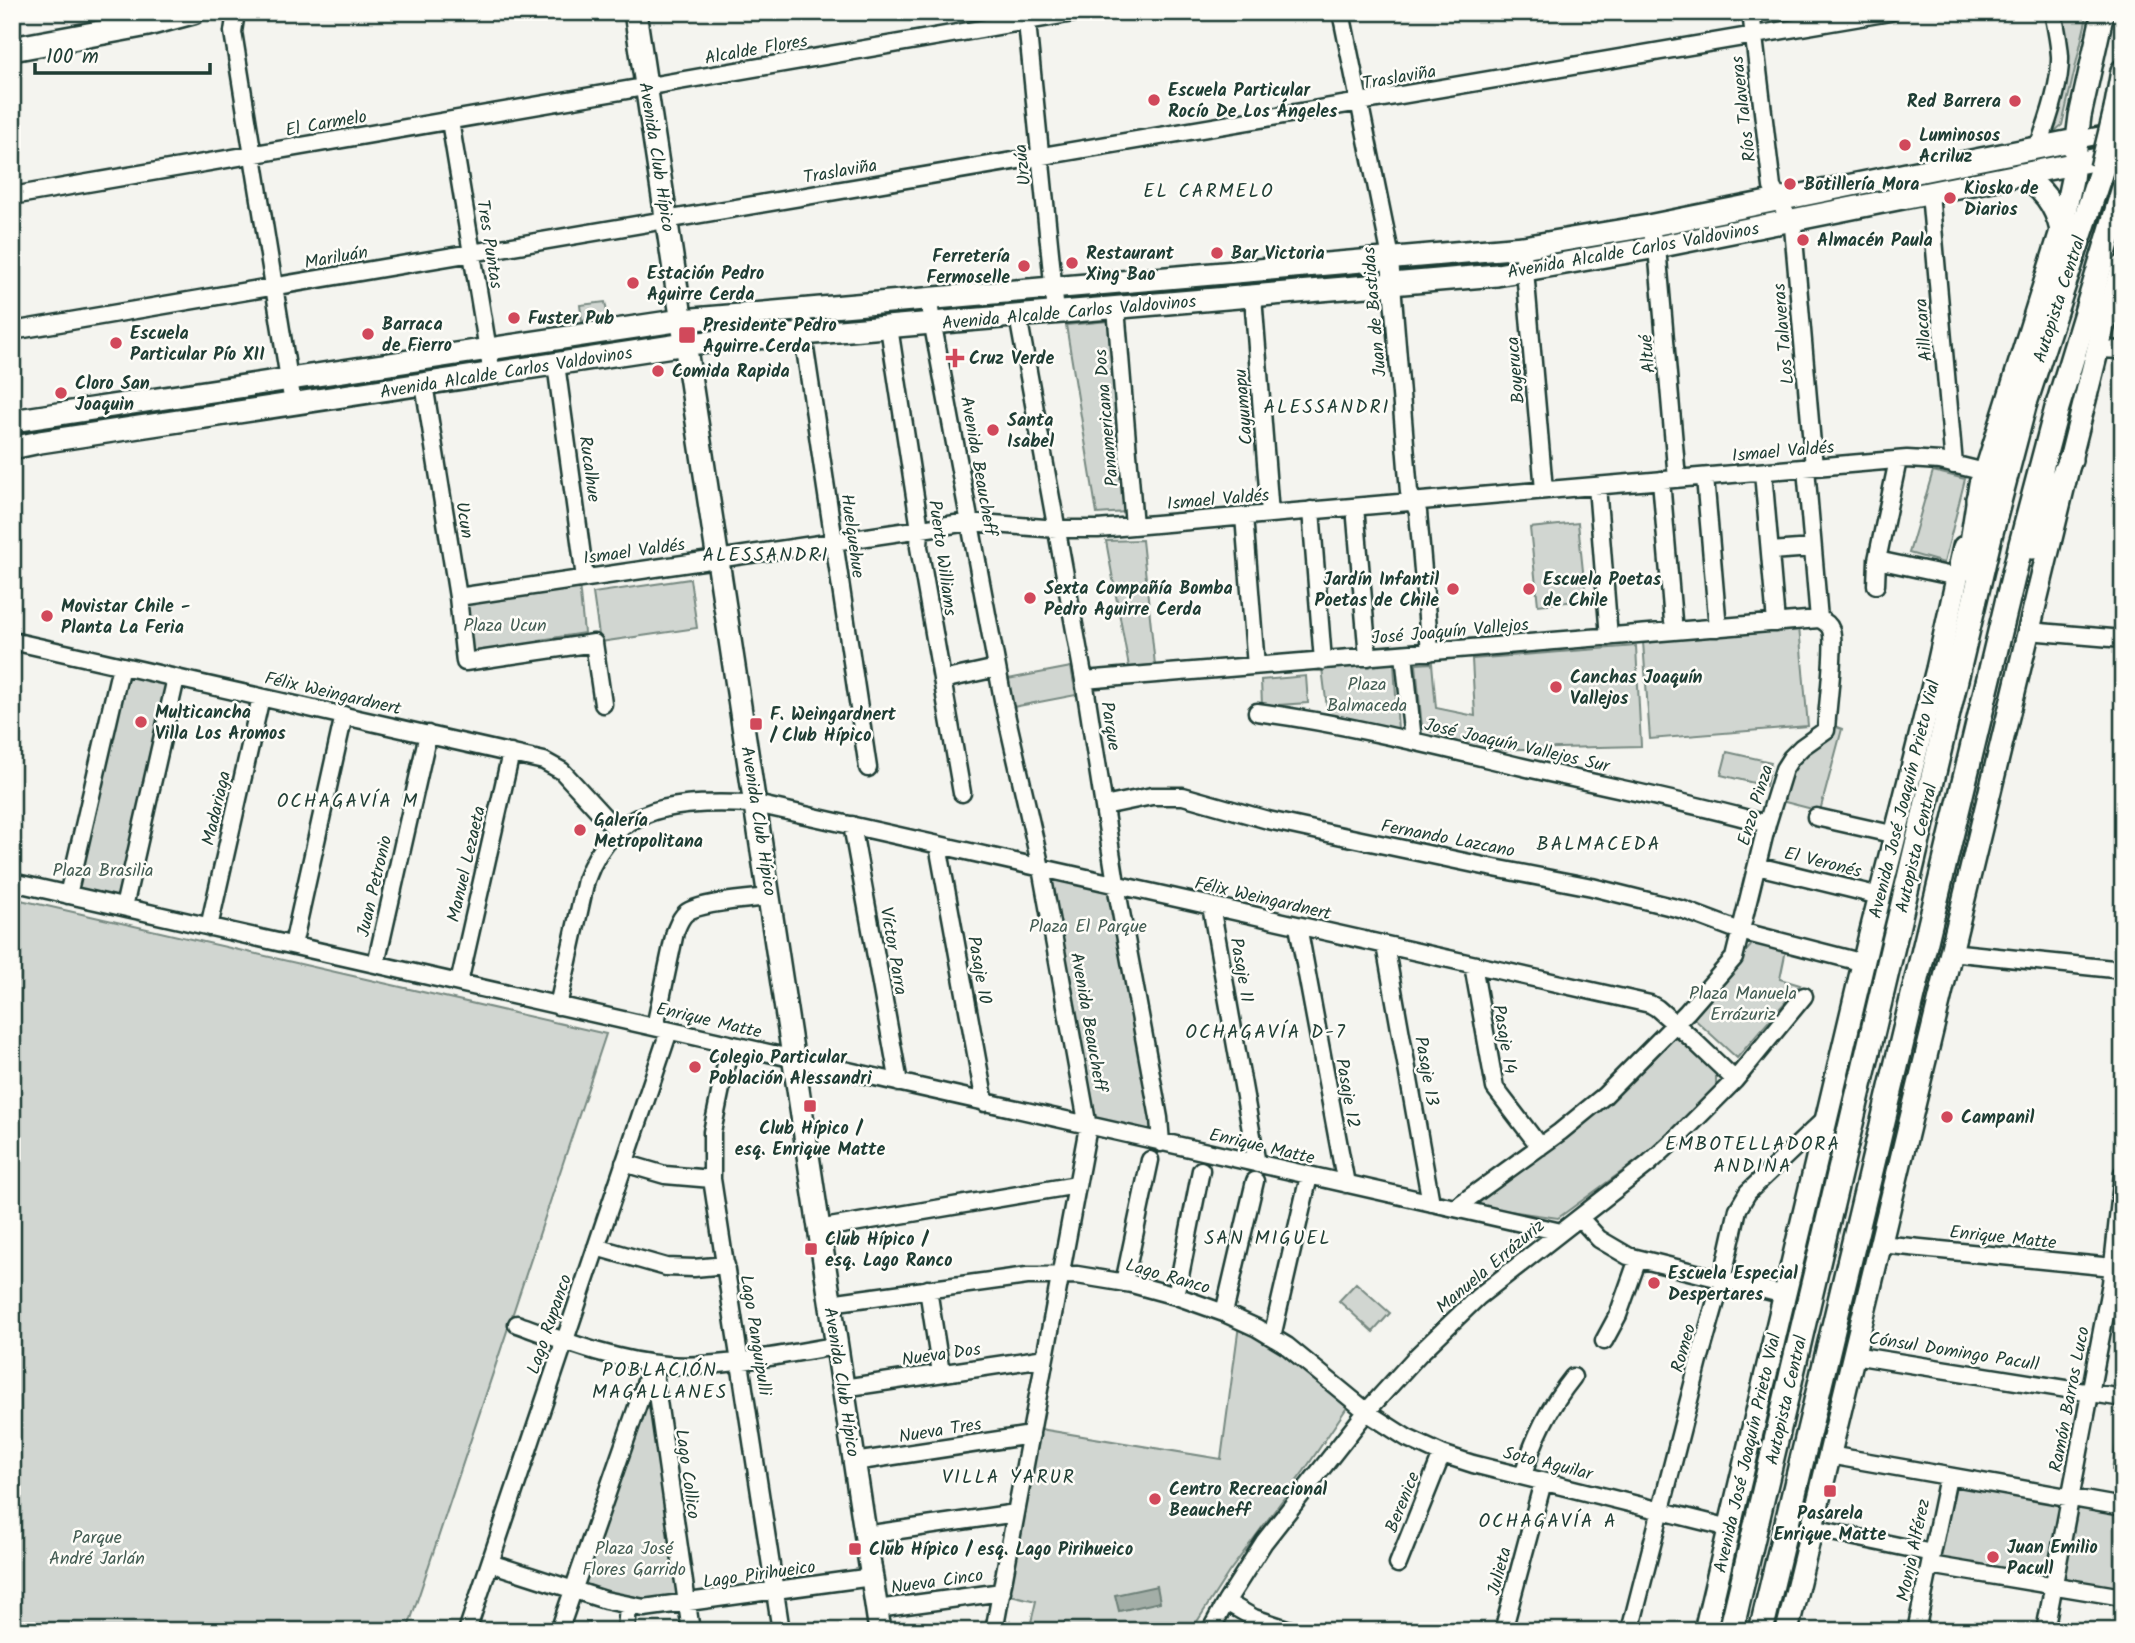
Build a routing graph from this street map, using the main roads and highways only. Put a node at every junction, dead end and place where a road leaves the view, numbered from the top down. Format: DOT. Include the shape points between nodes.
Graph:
graph roads {
  1 [pos="193,12"];
  2 [pos="635,12"];
  3 [pos="2103,12"];
  4 [pos="12,49"];
  5 [pos="2123,71"];
  6 [pos="2120,120"];
  7 [pos="2076,140"];
  8 [pos="2123,153"];
  9 [pos="2074,163"];
  10 [pos="2020,174"];
  11 [pos="1895,176"];
  12 [pos="2123,191"];
  13 [pos="1900,198"];
  14 [pos="2061,231"];
  15 [pos="2123,266"];
  16 [pos="1277,269"];
  17 [pos="1171,278"];
  18 [pos="1279,293"];
  19 [pos="1171,303"];
  20 [pos="682,320"];
  21 [pos="581,335"];
  22 [pos="686,344"];
  23 [pos="598,358"];
  24 [pos="398,363"];
  25 [pos="564,363"];
  26 [pos="374,366"];
  27 [pos="347,370"];
  28 [pos="324,374"];
  29 [pos="414,386"];
  30 [pos="378,391"];
  31 [pos="351,395"];
  32 [pos="329,399"];
  33 [pos="139,402"];
  34 [pos="37,417"];
  35 [pos="12,421"];
  36 [pos="144,427"];
  37 [pos="40,443"];
  38 [pos="12,448"];
  39 [pos="2070,460"];
  40 [pos="1983,478"];
  41 [pos="1997,638"];
  42 [pos="1950,706"];
  43 [pos="880,1631"];
  44 [pos="1705,1631"];
  45 [pos="1731,1631"];
  46 [pos="1761,1631"];
  47 [pos="1787,1631"];
  1 -- 4 [label="highway"];
  2 -- 20 [label="main road, Avenida Club Hípico"];
  3 -- 7 [label="main road, Avenida José Joaquín Prieto Vial"];
  5 -- 6 [label="highway, Autopista Central"];
  6 -- 42 [label="highway, Autopista Central, bridge" via="2024,405"];
  7 -- 9 [label="main road, Avenida José Joaquín Prieto Vial"];
  7 -- 11 [label="main road, Avenida Alcalde Carlos Valdovinos"];
  8 -- 9 [label="main road, Avenida Alcalde Carlos Valdovinos"];
  9 -- 10 [label="main road, Avenida Alcalde Carlos Valdovinos"];
  9 -- 14 [label="main road, Avenida José Joaquín Prieto Vial"];
  10 -- 13 [label="main road, Avenida Alcalde Carlos Valdovinos"];
  10 -- 14 [label="main road" via="2046,195"];
  11 -- 13 [label="main road"];
  11 -- 16 [label="main road, Avenida Alcalde Carlos Valdovinos" via="1523,247"];
  12 -- 41 [label="highway, Autopista Central" via="2057,408"];
  13 -- 18 [label="main road, Avenida Alcalde Carlos Valdovinos" via="1525,271"];
  14 -- 40 [label="main road, Avenida José Joaquín Prieto Vial"];
  15 -- 39 [label="main road"];
  16 -- 17 [label="main road, Avenida Alcalde Carlos Valdovinos"];
  16 -- 18 [label="main road"];
  17 -- 19 [label="main road"];
  17 -- 20 [label="main road, Avenida Alcalde Carlos Valdovinos"];
  18 -- 19 [label="main road, Avenida Alcalde Carlos Valdovinos"];
  19 -- 22 [label="main road, Avenida Alcalde Carlos Valdovinos"];
  20 -- 21 [label="main road, Avenida Alcalde Carlos Valdovinos"];
  20 -- 22 [label="main road, Avenida Club Hípico"];
  21 -- 23 [label="main road" via="589,355"];
  21 -- 24 [label="main road, Avenida Alcalde Carlos Valdovinos"];
  21 -- 25 [label="main road" via="578,357"];
  22 -- 23 [label="main road, Avenida Alcalde Carlos Valdovinos"];
  22 -- 43 [label="main road, Avenida Club Hípico"];
  23 -- 25 [label="main road, Avenida Alcalde Carlos Valdovinos"];
  24 -- 26 [label="main road, Avenida Alcalde Carlos Valdovinos"];
  24 -- 29 [label="main road" via="393,378 398,385"];
  25 -- 29 [label="main road, Avenida Alcalde Carlos Valdovinos"];
  26 -- 27 [label="main road, Avenida Alcalde Carlos Valdovinos"];
  26 -- 30 [label="main road" via="384,379"];
  27 -- 28 [label="main road, Avenida Alcalde Carlos Valdovinos"];
  27 -- 31 [label="main road" via="342,384"];
  28 -- 32 [label="main road" via="333,386"];
  28 -- 33 [label="main road, Avenida Alcalde Carlos Valdovinos"];
  29 -- 30 [label="main road, Avenida Alcalde Carlos Valdovinos"];
  30 -- 31 [label="main road, Avenida Alcalde Carlos Valdovinos"];
  31 -- 32 [label="main road, Avenida Alcalde Carlos Valdovinos"];
  32 -- 36 [label="main road, Avenida Alcalde Carlos Valdovinos"];
  33 -- 34 [label="main road, Avenida Alcalde Carlos Valdovinos"];
  33 -- 36 [label="main road"];
  34 -- 35 [label="main road, Avenida Alcalde Carlos Valdovinos"];
  34 -- 37 [label="main road"];
  36 -- 37 [label="main road, Avenida Alcalde Carlos Valdovinos"];
  37 -- 38 [label="main road, Avenida Alcalde Carlos Valdovinos"];
  39 -- 41 [label="highway"];
  39 -- 47 [label="main road"];
  40 -- 42 [label="highway"];
  40 -- 44 [label="main road, Avenida José Joaquín Prieto Vial"];
  41 -- 46 [label="highway, Autopista Central"];
  42 -- 45 [label="highway, Autopista Central"];
}
